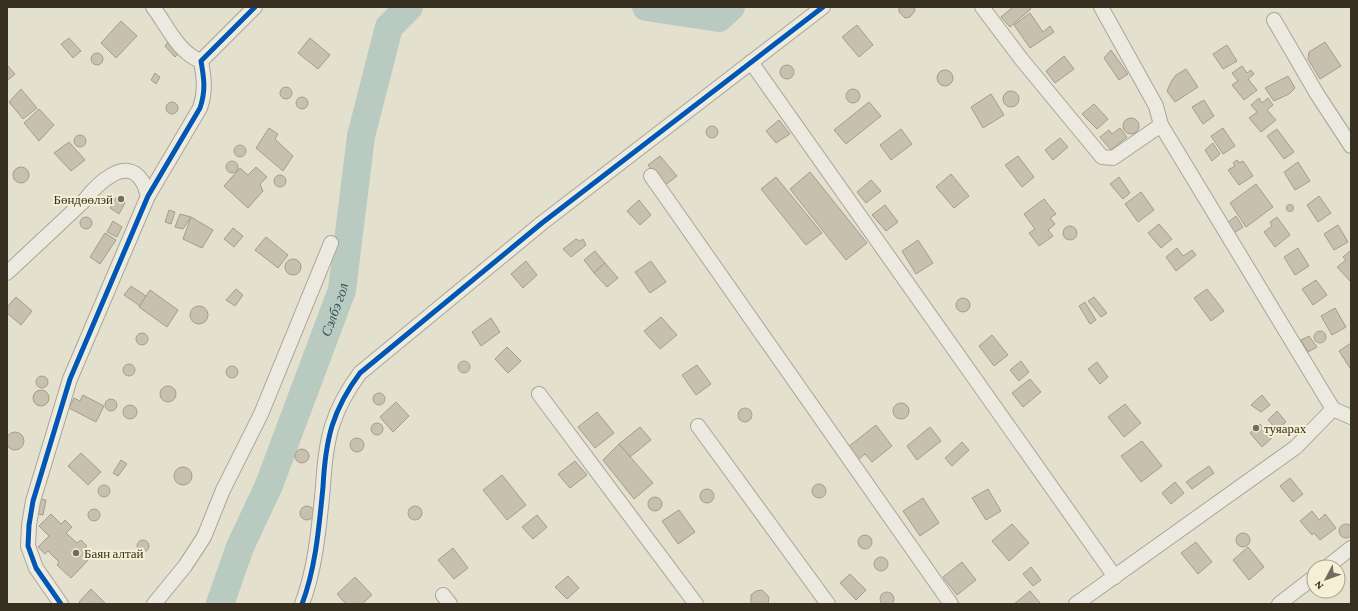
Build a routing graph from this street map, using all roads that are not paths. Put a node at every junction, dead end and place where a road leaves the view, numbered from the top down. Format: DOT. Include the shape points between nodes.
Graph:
graph roads {
  1 [pos="153,7"];
  2 [pos="255,7"];
  3 [pos="823,7"];
  4 [pos="982,7"];
  5 [pos="1101,7"];
  6 [pos="1274,20"];
  7 [pos="201,61"];
  8 [pos="751,62"];
  9 [pos="1161,126"];
  10 [pos="1351,146"];
  11 [pos="650,176"];
  12 [pos="148,196"];
  13 [pos="331,243"];
  14 [pos="7,273"];
  15 [pos="539,394"];
  16 [pos="1333,409"];
  17 [pos="1351,418"];
  18 [pos="698,426"];
  19 [pos="1351,548"];
  20 [pos="1337,559"];
  21 [pos="1114,576"];
  22 [pos="1306,583"];
  23 [pos="61,604"];
  24 [pos="154,604"];
  25 [pos="302,604"];
  26 [pos="696,604"];
  27 [pos="828,604"];
  28 [pos="951,604"];
  29 [pos="1076,604"];
  30 [pos="1279,604"];
  1 -- 7 [label="street" via="180,46 193,58"];
  2 -- 7 [label="street"];
  3 -- 8 [label="street"];
  4 -- 9 [label="street" via="1102,158 1113,158"];
  5 -- 9 [label="street" via="1156,106"];
  6 -- 10 [label="street"];
  7 -- 12 [label="street" via="205,96"];
  8 -- 21 [label="street"];
  8 -- 25 [label="street" via="542,223 360,373 347,391 332,427 325,458 312,571"];
  9 -- 16 [label="street"];
  11 -- 28 [label="street"];
  12 -- 14 [label="street" via="136,174 127,170 110,175"];
  12 -- 23 [label="street" via="70,379 34,501 28,546 36,568"];
  13 -- 24 [label="street" via="261,414 223,490 204,537 185,566"];
  15 -- 26 [label="street"];
  16 -- 17 [label="street"];
  16 -- 21 [label="street" via="1296,447"];
  18 -- 27 [label="street"];
  19 -- 20 [label="street"];
  21 -- 29 [label="street"];
  22 -- 30 [label="street"];
}
